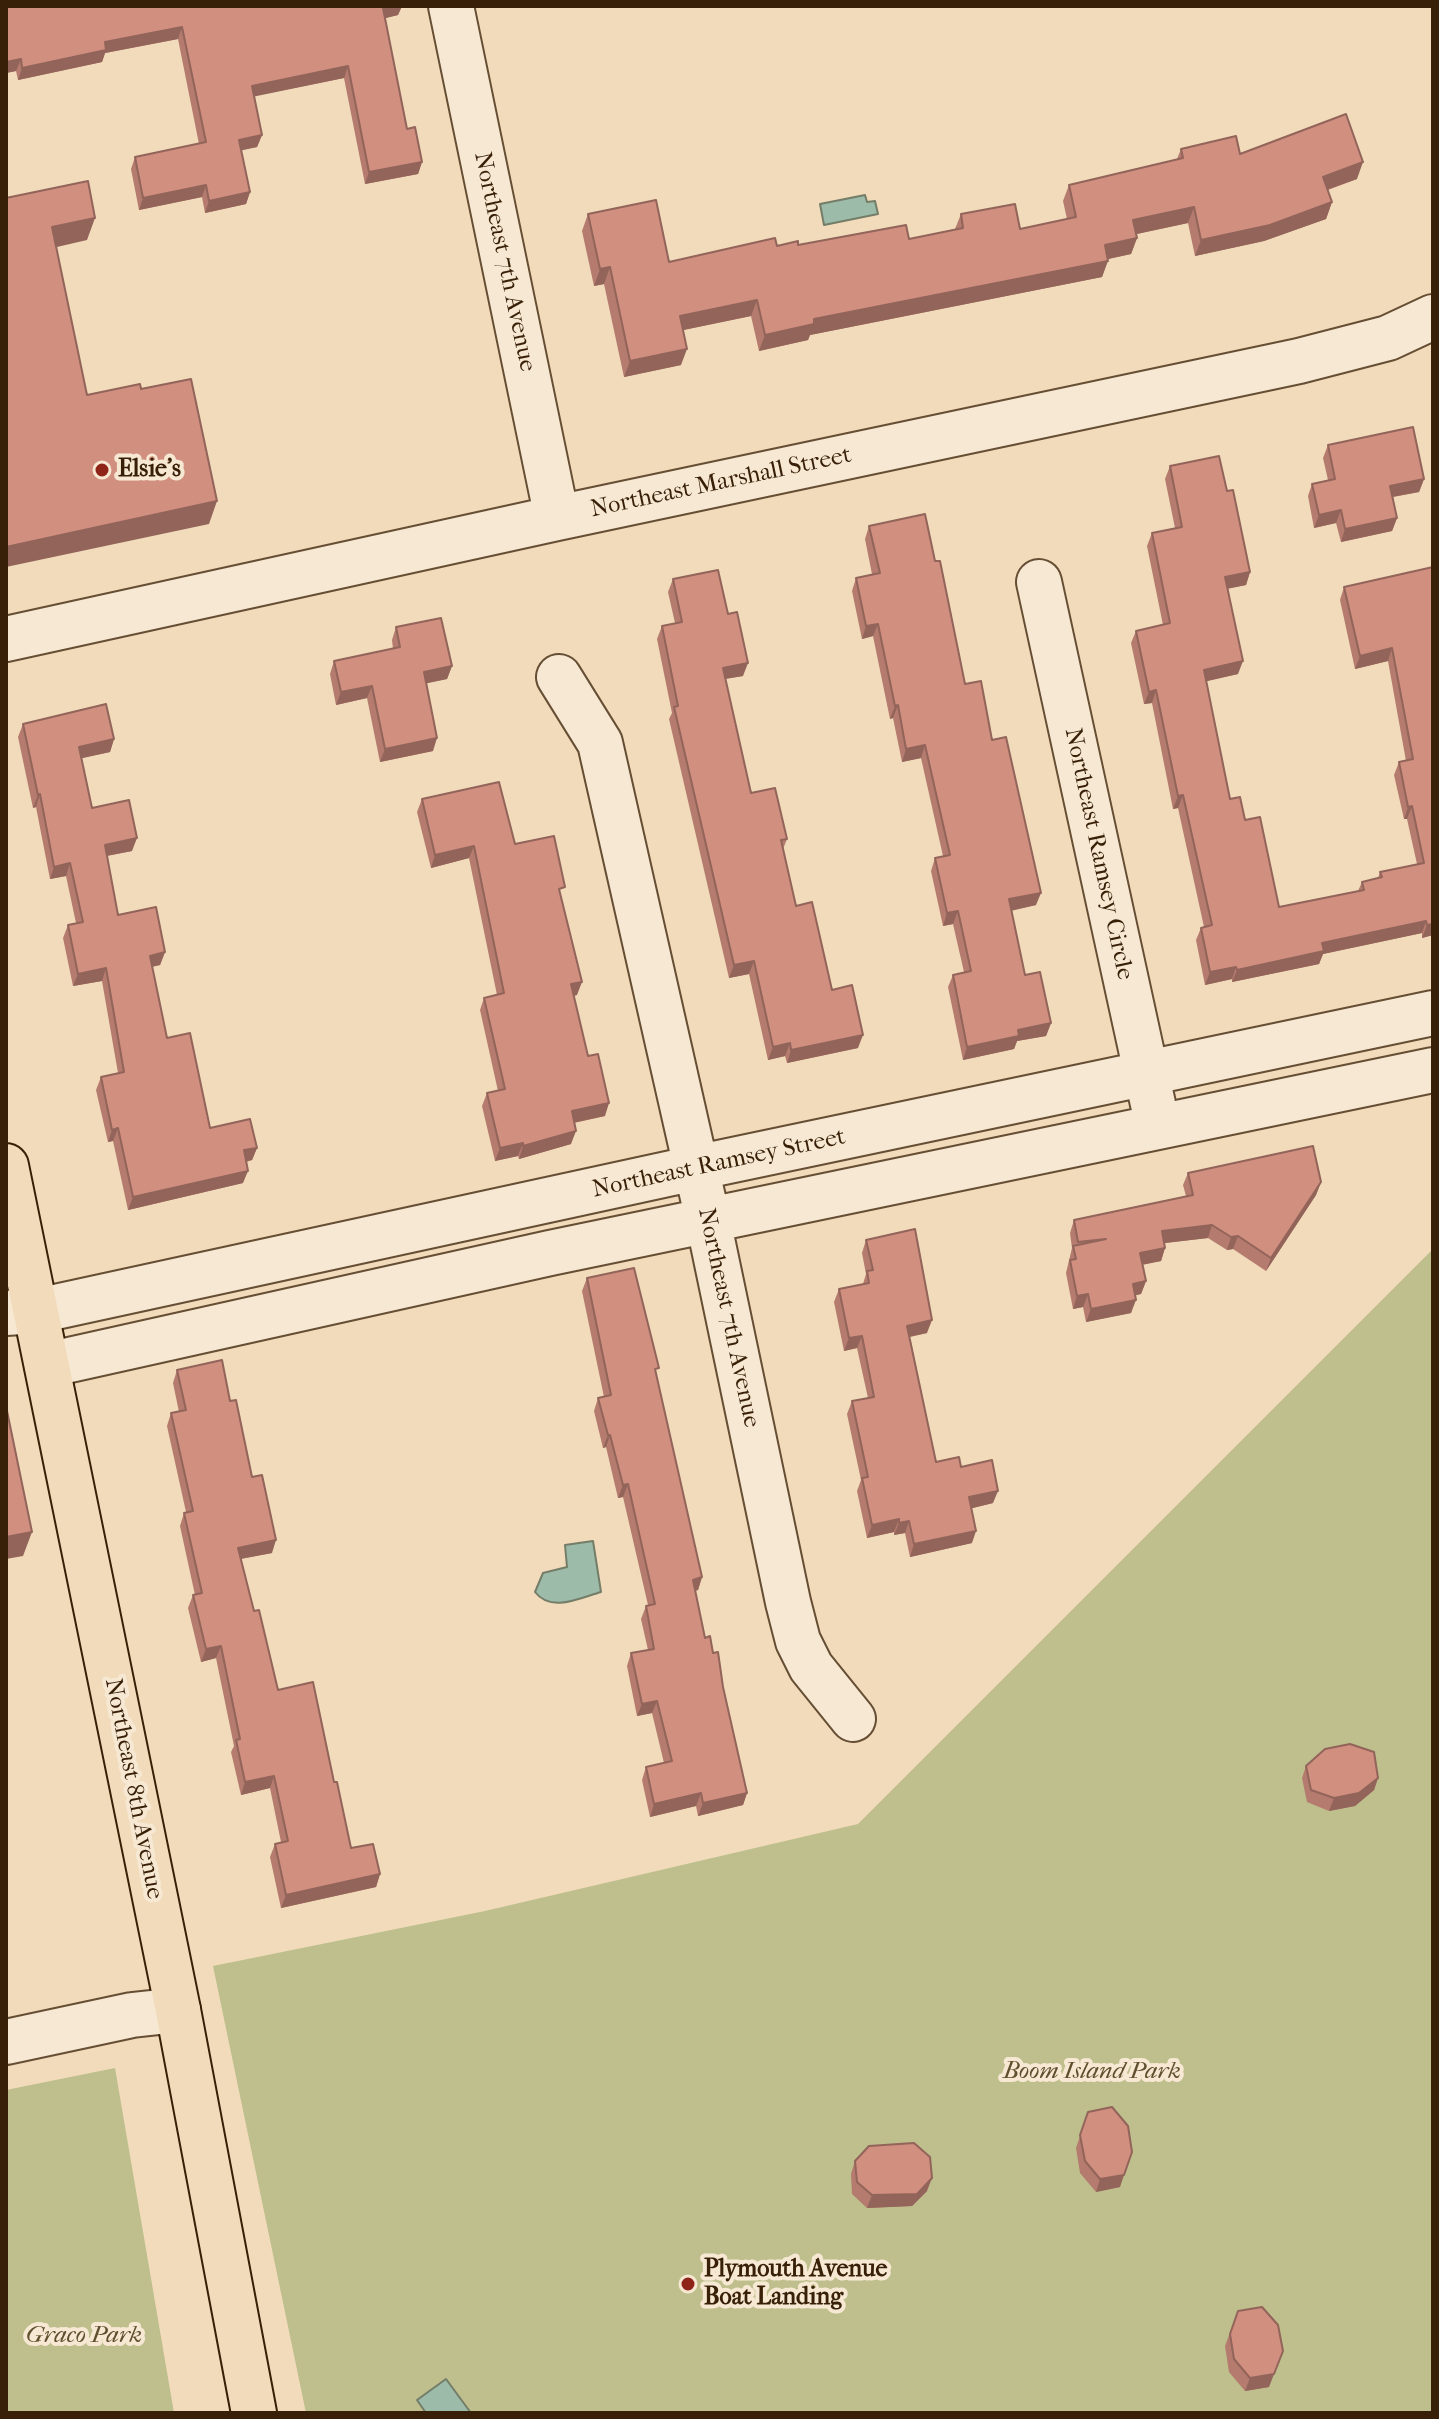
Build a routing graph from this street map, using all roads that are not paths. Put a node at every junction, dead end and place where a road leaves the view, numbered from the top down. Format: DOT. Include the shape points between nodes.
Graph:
graph roads {
  1 [pos="451,6"];
  2 [pos="1433,317"];
  3 [pos="557,518"];
  4 [pos="1039,582"];
  5 [pos="6,639"];
  6 [pos="559,677"];
  7 [pos="1433,1013"];
  8 [pos="1433,1070"];
  9 [pos="1145,1074"];
  10 [pos="1158,1125"];
  11 [pos="6,1166"];
  12 [pos="695,1168"];
  13 [pos="708,1220"];
  14 [pos="21,1312"];
  15 [pos="47,1365"];
  16 [pos="853,1719"];
  17 [pos="178,2010"];
  18 [pos="6,2042"];
  19 [pos="254,2413"];
  1 -- 3 [label="street, Northeast 7th Avenue"];
  2 -- 3 [label="street, Northeast Marshall Street" via="1388,338 1299,361"];
  3 -- 5 [label="street, Northeast Marshall Street"];
  4 -- 9 [label="street, Northeast Ramsey Circle"];
  6 -- 12 [label="street, Northeast 7th Avenue" via="600,743"];
  7 -- 9 [label="street, Northeast Ramsey Street"];
  8 -- 10 [label="street"];
  9 -- 10 [label="street, Northeast Ramsey Circle"];
  9 -- 12 [label="street, Northeast Ramsey Street"];
  10 -- 13 [label="street"];
  11 -- 14 [label="main road, Northeast 8th Avenue"];
  12 -- 13 [label="street, Northeast 7th Avenue"];
  12 -- 14 [label="street, Northeast Ramsey Street"];
  13 -- 15 [label="street"];
  13 -- 16 [label="street, Northeast 7th Avenue" via="798,1641 811,1667"];
  14 -- 15 [label="main road, Northeast 8th Avenue"];
  15 -- 17 [label="main road, Northeast 8th Avenue"];
  17 -- 18 [label="street"];
  17 -- 19 [label="main road, Northeast 8th Avenue"];
}
